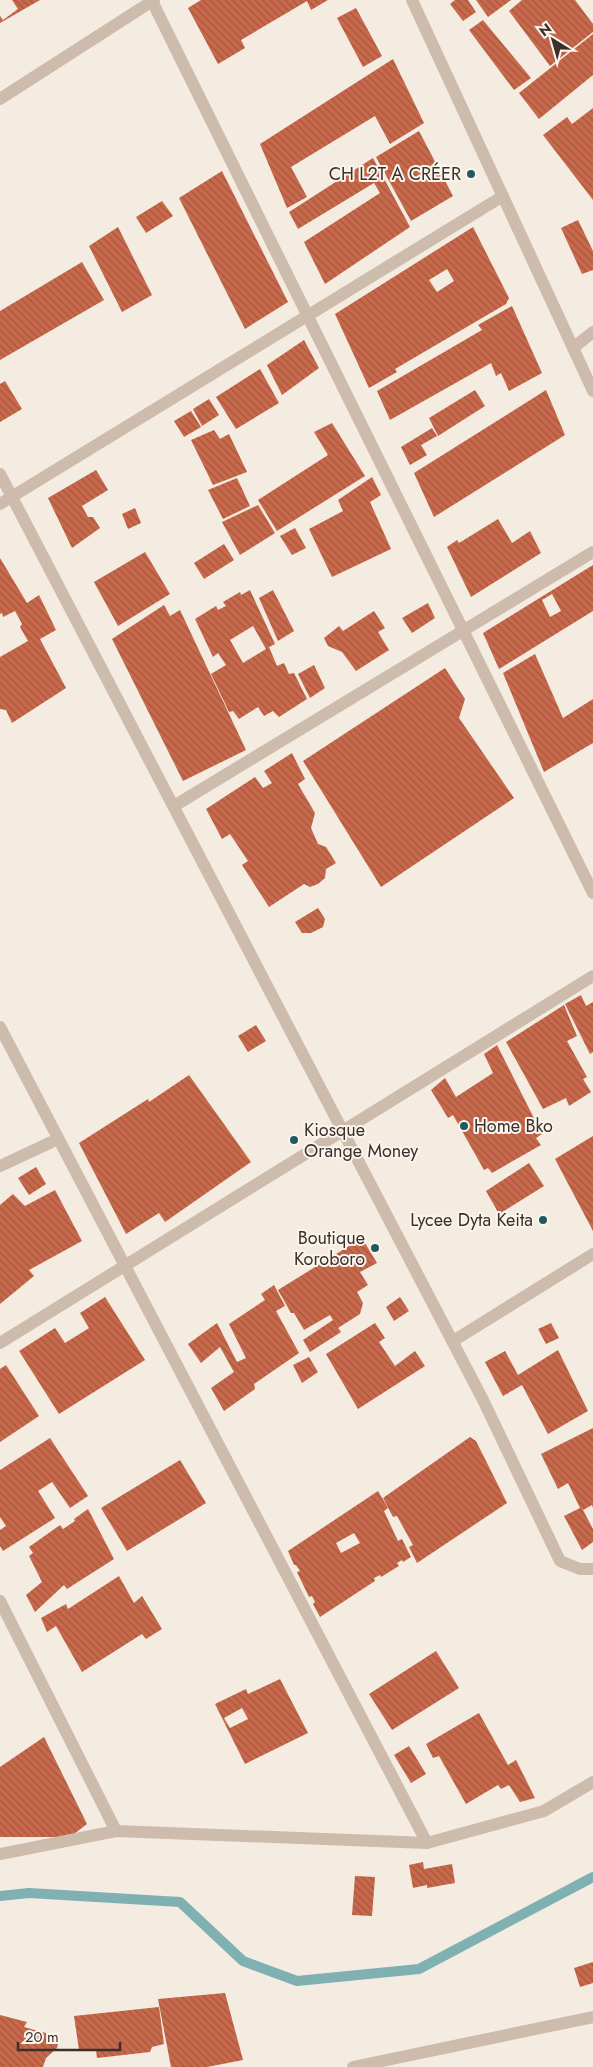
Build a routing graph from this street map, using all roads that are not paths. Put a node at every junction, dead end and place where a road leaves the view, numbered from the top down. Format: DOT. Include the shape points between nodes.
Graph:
graph roads {
  1 [pos="153,0"];
  2 [pos="412,0"];
  3 [pos="0,99"];
  4 [pos="503,196"];
  5 [pos="307,316"];
  6 [pos="593,332"];
  7 [pos="573,348"];
  8 [pos="593,391"];
  9 [pos="0,474"];
  10 [pos="12,497"];
  11 [pos="0,504"];
  12 [pos="593,552"];
  13 [pos="464,629"];
  14 [pos="174,806"];
  15 [pos="593,893"];
  16 [pos="593,976"];
  17 [pos="0,1028"];
  18 [pos="344,1132"];
  19 [pos="58,1139"];
  20 [pos="0,1166"];
  21 [pos="593,1254"];
  22 [pos="125,1266"];
  23 [pos="453,1341"];
  24 [pos="0,1343"];
  25 [pos="593,1569"];
  26 [pos="0,1601"];
  27 [pos="593,1782"];
  28 [pos="116,1831"];
  29 [pos="427,1843"];
  30 [pos="0,1854"];
  31 [pos="593,2016"];
  32 [pos="358,2066"];
  1 -- 3 [label="street"];
  1 -- 5 [label="street"];
  2 -- 4 [label="street"];
  4 -- 5 [label="street"];
  4 -- 7 [label="street"];
  5 -- 10 [label="street"];
  5 -- 13 [label="street"];
  6 -- 7 [label="street"];
  7 -- 8 [label="street"];
  9 -- 10 [label="street"];
  10 -- 11 [label="street"];
  10 -- 14 [label="street"];
  12 -- 13 [label="street"];
  13 -- 14 [label="street"];
  13 -- 15 [label="street"];
  14 -- 18 [label="street"];
  16 -- 18 [label="street"];
  17 -- 19 [label="street"];
  18 -- 22 [label="street"];
  18 -- 23 [label="street"];
  19 -- 20 [label="street"];
  19 -- 22 [label="street"];
  21 -- 23 [label="street"];
  22 -- 24 [label="street"];
  22 -- 29 [label="street"];
  23 -- 25 [label="street" via="560,1561 580,1569"];
  26 -- 28 [label="street"];
  27 -- 29 [label="street" via="544,1811"];
  28 -- 29 [label="street"];
  28 -- 30 [label="street"];
  31 -- 32 [label="street"];
}
